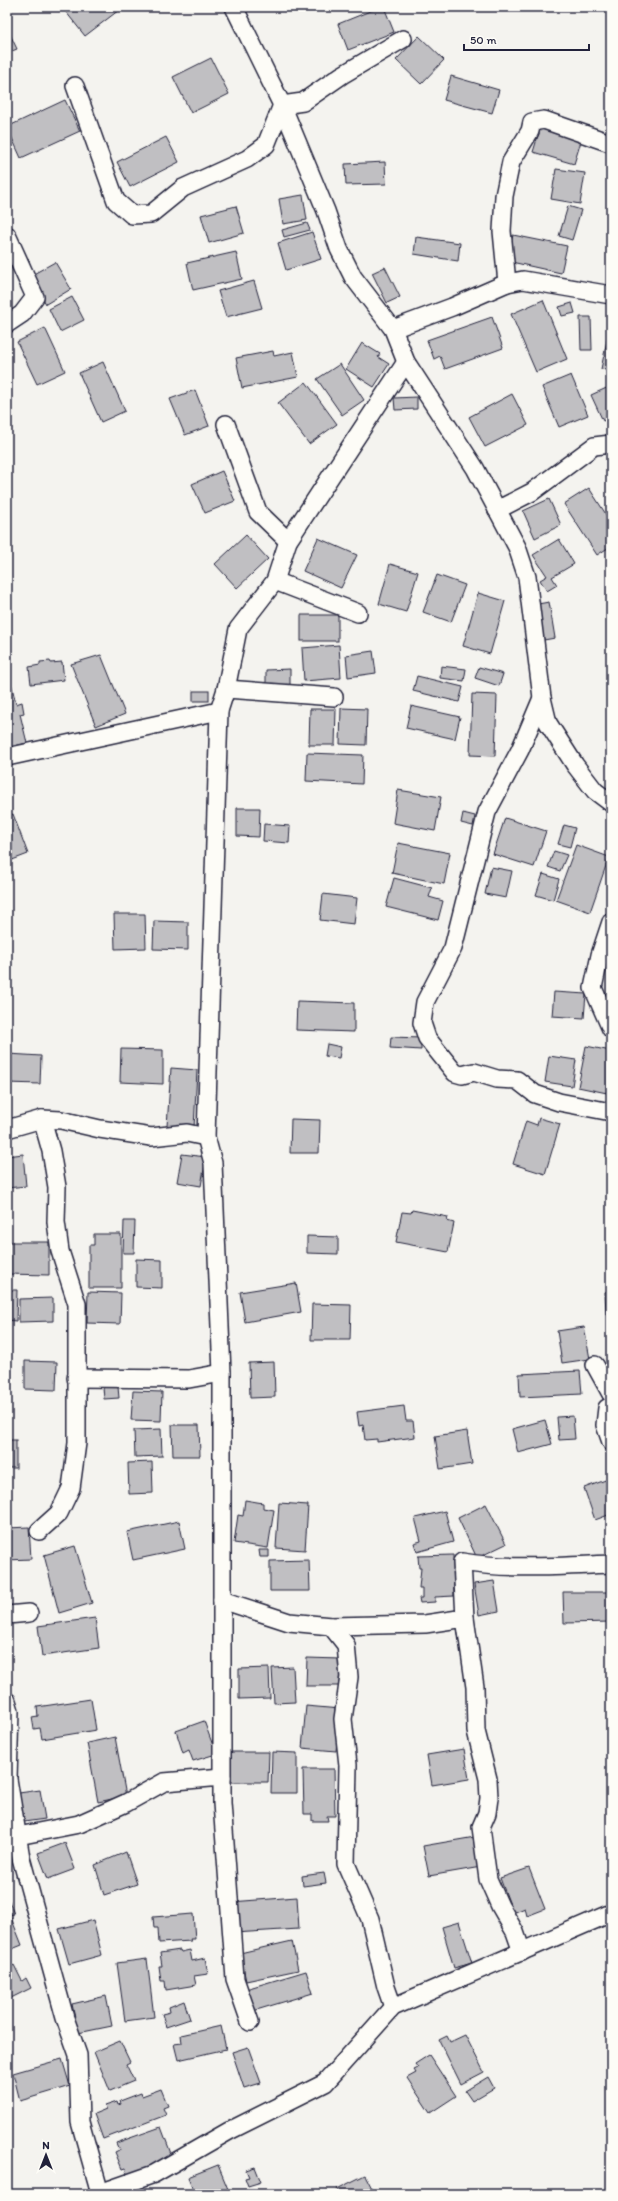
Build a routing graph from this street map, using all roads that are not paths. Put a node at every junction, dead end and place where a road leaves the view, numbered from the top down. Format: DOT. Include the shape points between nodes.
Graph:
graph roads {
  1 [pos="234,7"];
  2 [pos="403,39"];
  3 [pos="75,86"];
  4 [pos="282,105"];
  5 [pos="610,143"];
  6 [pos="7,235"];
  7 [pos="507,283"];
  8 [pos="611,295"];
  9 [pos="7,324"];
  10 [pos="393,329"];
  11 [pos="406,362"];
  12 [pos="226,424"];
  13 [pos="611,444"];
  14 [pos="497,510"];
  15 [pos="288,541"];
  16 [pos="275,581"];
  17 [pos="358,613"];
  18 [pos="226,689"];
  19 [pos="334,697"];
  20 [pos="542,698"];
  21 [pos="219,711"];
  22 [pos="7,757"];
  23 [pos="611,803"];
  24 [pos="611,922"];
  25 [pos="611,1029"];
  26 [pos="611,1112"];
  27 [pos="42,1119"];
  28 [pos="7,1128"];
  29 [pos="206,1137"];
  30 [pos="595,1365"];
  31 [pos="222,1373"];
  32 [pos="76,1378"];
  33 [pos="611,1394"];
  34 [pos="611,1406"];
  35 [pos="611,1442"];
  36 [pos="39,1531"];
  37 [pos="611,1564"];
  38 [pos="222,1600"];
  39 [pos="29,1613"];
  40 [pos="7,1615"];
  41 [pos="465,1618"];
  42 [pos="332,1626"];
  43 [pos="7,1701"];
  44 [pos="222,1777"];
  45 [pos="18,1836"];
  46 [pos="611,1913"];
  47 [pos="522,1952"];
  48 [pos="393,2007"];
  49 [pos="250,2022"];
  50 [pos="98,2193"];
  1 -- 4 [label="street"];
  2 -- 4 [label="street" via="342,75 303,102"];
  3 -- 4 [label="street" via="116,201 132,215 151,214 183,188 247,158 266,145"];
  4 -- 10 [label="street" via="342,256 353,277"];
  5 -- 7 [label="street" via="544,120 532,122 530,131 510,162 504,196 502,231"];
  6 -- 9 [label="street" via="35,297 22,314"];
  7 -- 8 [label="street" via="523,280 541,282"];
  7 -- 10 [label="street"];
  10 -- 11 [label="street"];
  11 -- 14 [label="street" via="475,468"];
  11 -- 15 [label="street"];
  12 -- 15 [label="street" via="258,512"];
  13 -- 14 [label="street" via="594,446 532,492"];
  14 -- 20 [label="street" via="517,547 527,577"];
  15 -- 16 [label="street"];
  16 -- 17 [label="street"];
  16 -- 18 [label="street" via="238,629"];
  18 -- 19 [label="street"];
  18 -- 21 [label="street"];
  20 -- 23 [label="street" via="548,723 574,765 595,791"];
  20 -- 26 [label="street" via="520,750 487,812 453,948 425,1002 422,1023 427,1038 455,1073 462,1075 474,1072 517,1080 535,1094 559,1102"];
  21 -- 22 [label="street"];
  21 -- 29 [label="street"];
  24 -- 25 [label="street" via="593,988"];
  27 -- 28 [label="street"];
  27 -- 29 [label="street" via="61,1120 151,1137 187,1133"];
  27 -- 32 [label="street" via="57,1188 56,1222 60,1251 76,1304"];
  29 -- 31 [label="street" via="212,1163"];
  30 -- 33 [label="street"];
  31 -- 32 [label="street" via="188,1379"];
  31 -- 38 [label="street"];
  32 -- 36 [label="street" via="76,1443 71,1488 59,1513"];
  34 -- 35 [label="street" via="607,1408 605,1425"];
  37 -- 41 [label="street" via="523,1566 462,1562"];
  38 -- 42 [label="street" via="289,1622"];
  38 -- 44 [label="street"];
  39 -- 40 [label="street"];
  41 -- 42 [label="street" via="425,1624"];
  41 -- 47 [label="street" via="472,1660 476,1731 488,1779 487,1813 481,1827 488,1879 515,1932"];
  42 -- 48 [label="street" via="346,1645 349,1677 343,1718 348,1765 346,1864 370,1919"];
  43 -- 45 [label="street" via="10,1711 8,1778"];
  44 -- 45 [label="street" via="164,1782 79,1824"];
  44 -- 49 [label="street" via="235,1980"];
  45 -- 50 [label="street" via="36,1914 78,2055 80,2122"];
  46 -- 47 [label="street"];
  47 -- 48 [label="street"];
  48 -- 50 [label="street" via="325,2083 229,2131 154,2174"];
}
